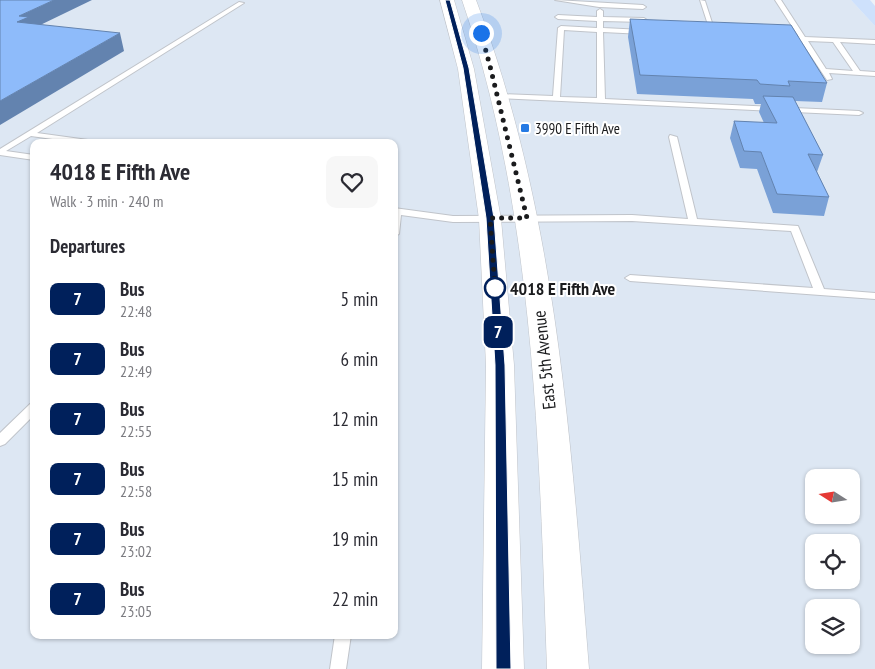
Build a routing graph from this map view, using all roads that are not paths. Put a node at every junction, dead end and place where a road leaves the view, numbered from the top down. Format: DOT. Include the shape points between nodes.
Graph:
graph roads {
  1 [pos="447,0"];
  2 [pos="469,0"];
  3 [pos="558,0"];
  4 [pos="778,0"];
  5 [pos="702,1"];
  6 [pos="240,3"];
  7 [pos="599,3"];
  8 [pos="643,7"];
  9 [pos="558,17"];
  10 [pos="600,19"];
  11 [pos="646,20"];
  12 [pos="600,30"];
  13 [pos="650,32"];
  14 [pos="705,34"];
  15 [pos="714,34"];
  16 [pos="721,35"];
  17 [pos="774,37"];
  18 [pos="803,38"];
  19 [pos="835,40"];
  20 [pos="875,42"];
  21 [pos="825,72"];
  22 [pos="858,73"];
  23 [pos="875,74"];
  24 [pos="829,79"];
  25 [pos="498,96"];
  26 [pos="556,98"];
  27 [pos="601,100"];
  28 [pos="859,113"];
  29 [pos="30,134"];
  30 [pos="673,137"];
  31 [pos="66,139"];
  32 [pos="0,153"];
  33 [pos="30,157"];
  34 [pos="398,211"];
  35 [pos="490,218"];
  36 [pos="527,218"];
  37 [pos="693,222"];
  38 [pos="630,278"];
  39 [pos="820,292"];
  40 [pos="875,296"];
  41 [pos="30,411"];
  42 [pos="0,441"];
  43 [pos="342,639"];
  44 [pos="338,669"];
  45 [pos="504,669"];
  46 [pos="568,669"];
  1 -- 35 [label="main road" via="466,68"];
  2 -- 25 [label="main road, East 5th Avenue"];
  3 -- 7 [label="lane"];
  4 -- 18 [label="lane"];
  5 -- 15 [label="lane"];
  6 -- 29 [label="lane"];
  7 -- 8 [label="lane"];
  7 -- 10 [label="lane"];
  9 -- 10 [label="lane"];
  10 -- 11 [label="lane"];
  10 -- 12 [label="lane"];
  12 -- 13 [label="lane"];
  12 -- 26 [label="lane" via="561,28"];
  12 -- 27 [label="lane"];
  14 -- 15 [label="lane"];
  15 -- 16 [label="lane"];
  17 -- 18 [label="lane"];
  18 -- 19 [label="lane"];
  18 -- 21 [label="lane"];
  19 -- 20 [label="lane"];
  19 -- 22 [label="lane"];
  21 -- 22 [label="lane"];
  21 -- 24 [label="lane"];
  22 -- 23 [label="lane"];
  25 -- 26 [label="lane"];
  25 -- 36 [label="main road, East 5th Avenue"];
  26 -- 27 [label="lane"];
  27 -- 28 [label="lane"];
  29 -- 31 [label="lane"];
  29 -- 32 [label="lane"];
  30 -- 37 [label="lane"];
  32 -- 33 [label="lane"];
  34 -- 35 [label="lane" via="453,219"];
  35 -- 36 [label="lane"];
  35 -- 45 [label="main road" via="500,365"];
  36 -- 37 [label="lane" via="632,218"];
  36 -- 46 [label="main road, East 5th Avenue" via="547,372"];
  37 -- 39 [label="lane" via="795,228"];
  38 -- 39 [label="lane"];
  39 -- 40 [label="lane"];
  41 -- 42 [label="lane"];
  43 -- 44 [label="lane"];
}
